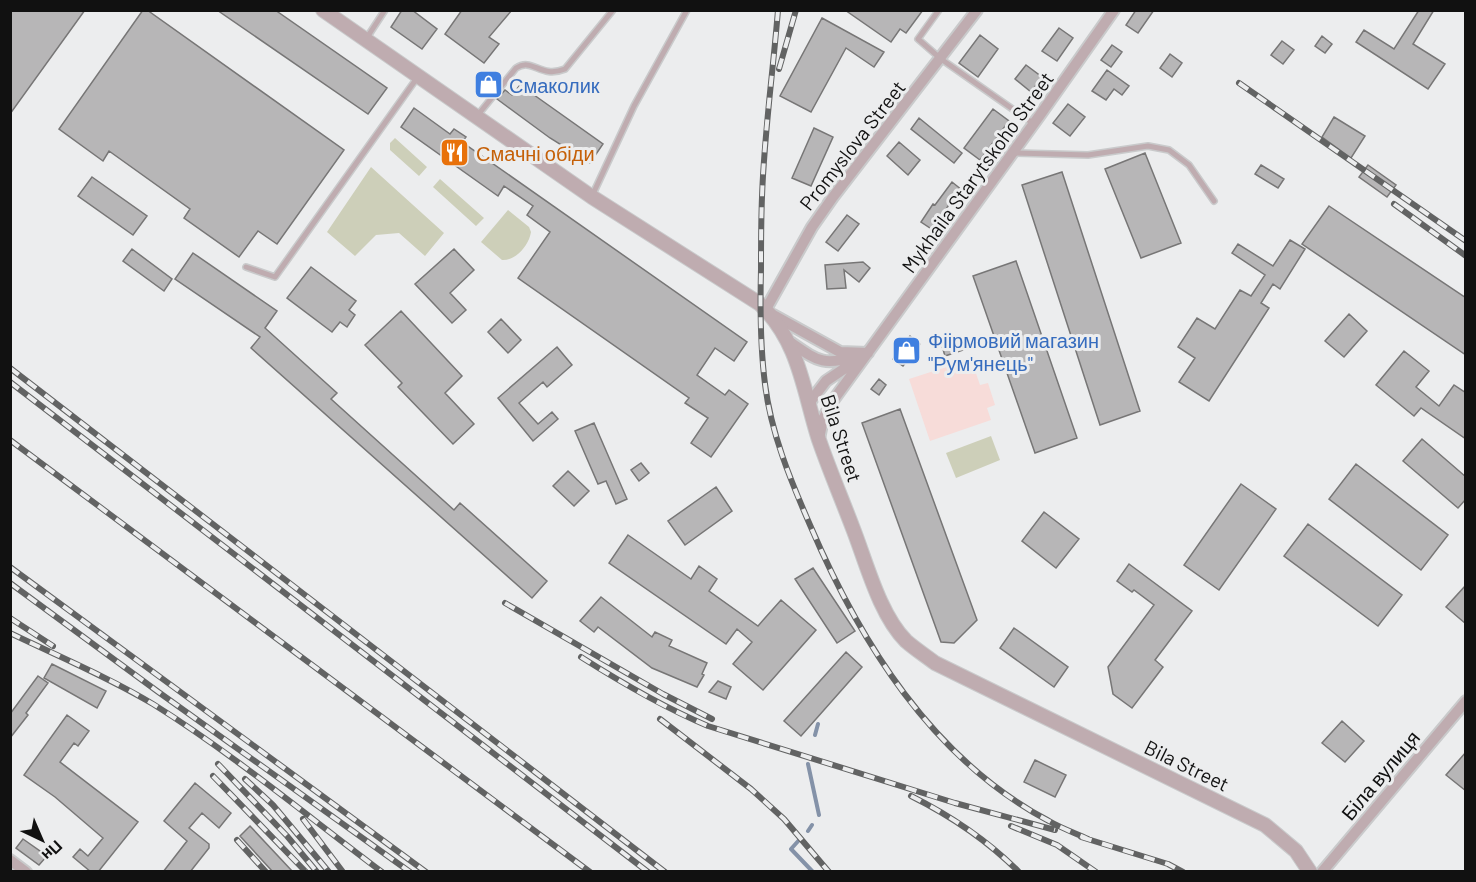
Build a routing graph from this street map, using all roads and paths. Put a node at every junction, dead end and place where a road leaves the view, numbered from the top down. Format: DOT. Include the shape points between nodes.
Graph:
graph roads {
  1 [pos="323,10"];
  2 [pos="385,10"];
  3 [pos="614,10"];
  4 [pos="687,10"];
  5 [pos="939,10"];
  6 [pos="977,10"];
  7 [pos="1114,10"];
  8 [pos="365,40"];
  9 [pos="941,59"];
  10 [pos="417,78"];
  11 [pos="476,118"];
  12 [pos="1034,124"];
  13 [pos="1013,153"];
  14 [pos="592,197"];
  15 [pos="1214,201"];
  16 [pos="246,267"];
  17 [pos="768,312"];
  18 [pos="790,342"];
  19 [pos="868,354"];
  20 [pos="810,402"];
  21 [pos="819,440"];
  22 [pos="1466,701"];
  23 [pos="10,860"];
  24 [pos="26,872"];
  25 [pos="1310,872"];
  26 [pos="1322,872"];
  1 -- 8 [label="street, Bila Street"];
  2 -- 8 [label="lane"];
  3 -- 11 [label="lane" via="565,69 555,73 521,65"];
  4 -- 14 [label="lane" via="634,106"];
  5 -- 9 [label="lane" via="918,39"];
  6 -- 9 [label="street, Promyslova Street"];
  7 -- 12 [label="street, Mykhaila Starytskoho Street"];
  8 -- 10 [label="street, Bila Street"];
  9 -- 12 [label="lane"];
  9 -- 17 [label="street, Promyslova Street" via="822,212"];
  10 -- 11 [label="street, Bila Street"];
  10 -- 16 [label="lane" via="274,277"];
  11 -- 14 [label="street, Bila Street"];
  12 -- 13 [label="street, Mykhaila Starytskoho Street"];
  13 -- 15 [label="lane" via="1088,155 1148,146 1169,150 1188,165"];
  13 -- 19 [label="street, Mykhaila Starytskoho Street"];
  14 -- 17 [label="street, Bila Street"];
  17 -- 18 [label="street, Bila Street"];
  17 -- 19 [label="street" via="840,352"];
  18 -- 19 [label="street" via="817,361 835,363"];
  18 -- 20 [label="street, Bila Street"];
  19 -- 20 [label="street, Mykhaila Starytskoho Street" via="826,381"];
  19 -- 21 [label="street, Mykhaila Starytskoho Street" via="832,402 823,419"];
  20 -- 21 [label="street, Bila Street"];
  21 -- 25 [label="street, Bila Street" via="873,582 889,617 906,640 935,663 1265,825 1296,851"];
  22 -- 26 [label="street, Біла вулиця"];
  23 -- 24 [label="street"];
}
